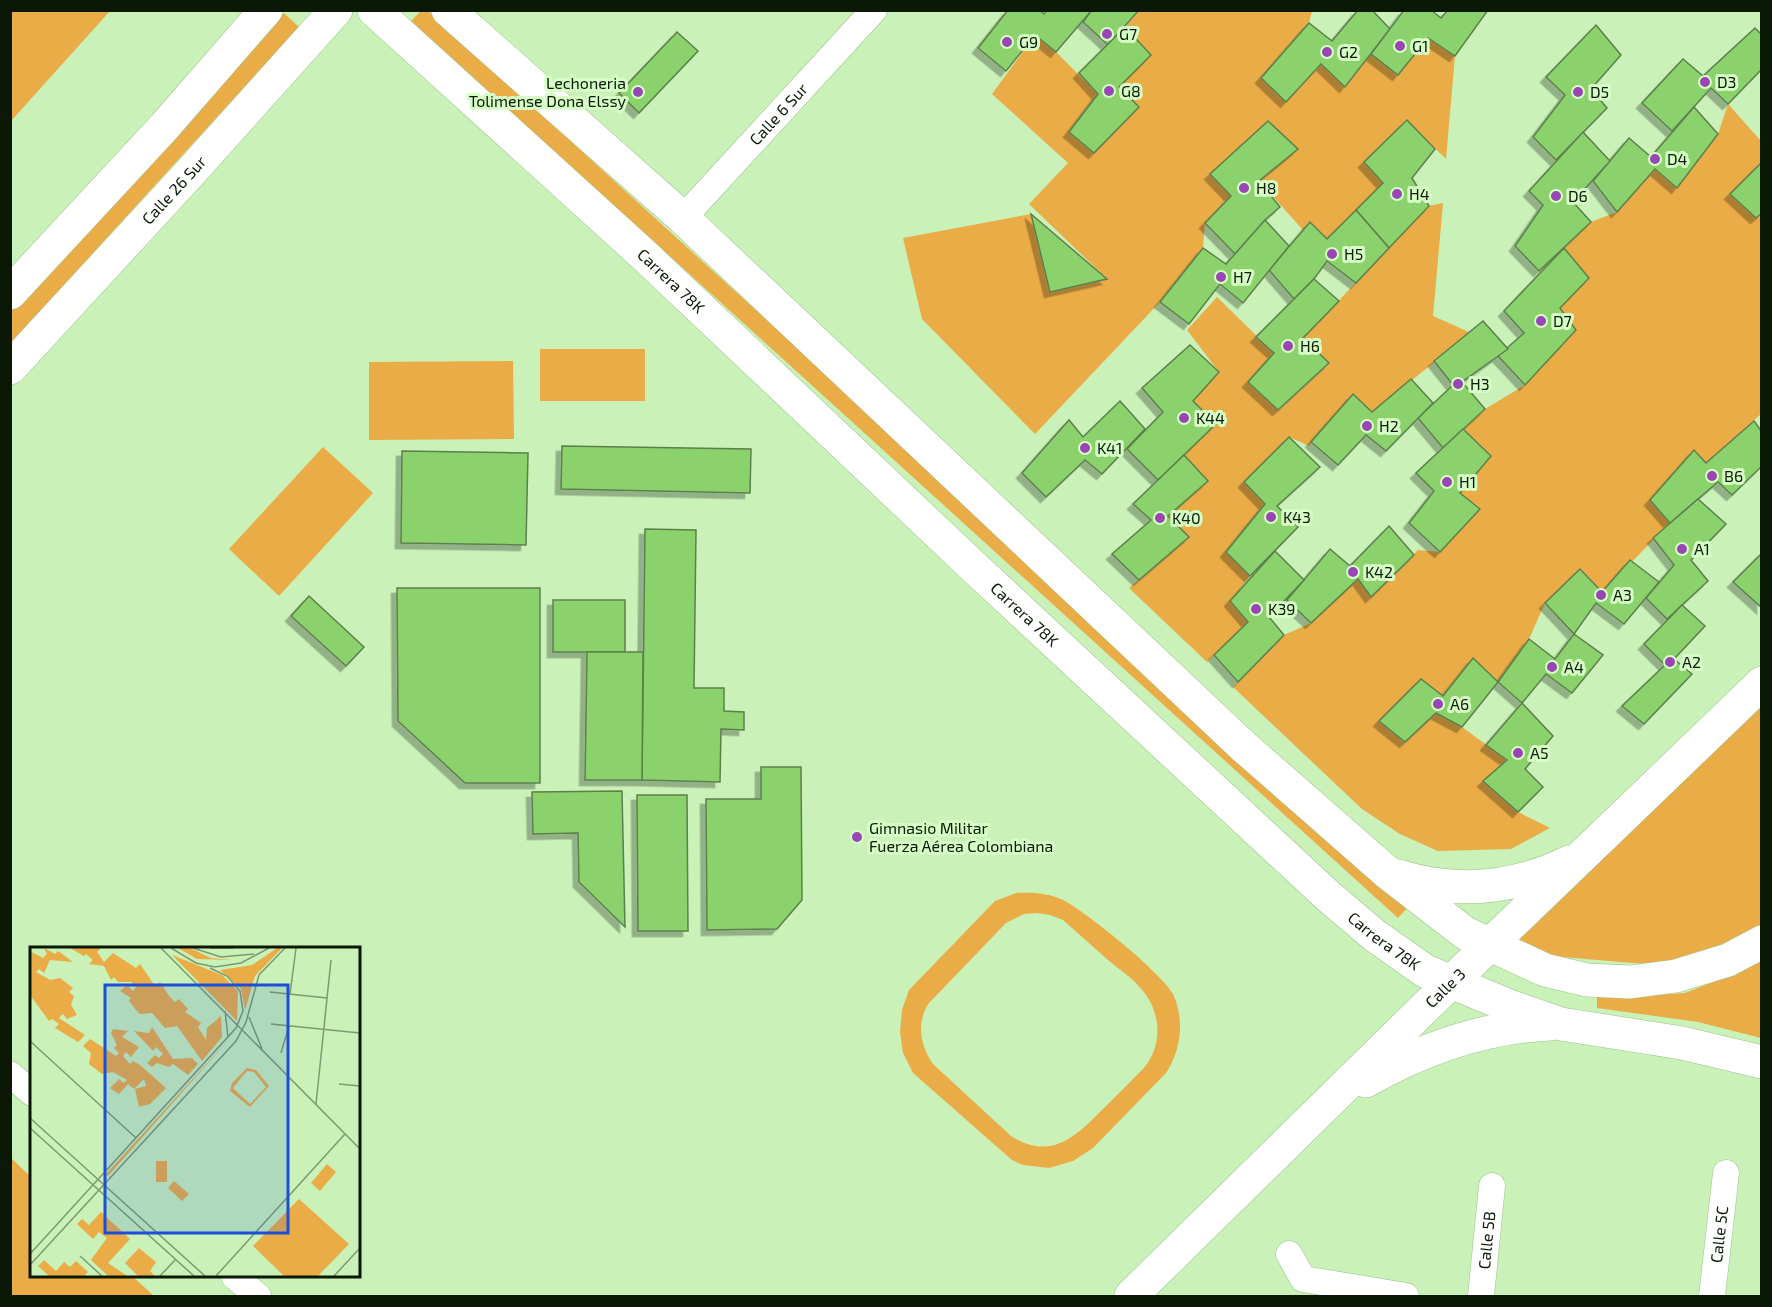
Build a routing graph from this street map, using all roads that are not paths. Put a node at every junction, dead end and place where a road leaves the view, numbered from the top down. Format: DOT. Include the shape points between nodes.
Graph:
graph roads {
  1 [pos="266,10"];
  2 [pos="336,10"];
  3 [pos="374,10"];
  4 [pos="448,10"];
  5 [pos="873,10"];
  6 [pos="683,218"];
  7 [pos="10,293"];
  8 [pos="10,368"];
  9 [pos="1761,683"];
  10 [pos="1584,855"];
  11 [pos="1389,874"];
  12 [pos="1761,942"];
  13 [pos="1491,946"];
  14 [pos="1451,982"];
  15 [pos="1562,1024"];
  16 [pos="1761,1062"];
  17 [pos="10,1074"];
  18 [pos="30,1091"];
  19 [pos="1313,1118"];
  20 [pos="1726,1173"];
  21 [pos="1492,1186"];
  22 [pos="1289,1254"];
  23 [pos="236,1277"];
  24 [pos="258,1296"];
  25 [pos="1131,1296"];
  26 [pos="1406,1296"];
  27 [pos="1481,1296"];
  28 [pos="1713,1296"];
  1 -- 7 [label="main road"];
  2 -- 8 [label="main road, Calle 26 Sur"];
  3 -- 14 [label="main road, Carrera 78K" via="645,256 1327,895 1425,971"];
  4 -- 6 [label="main road"];
  5 -- 6 [label="street, Calle 6 Sur"];
  6 -- 11 [label="main road" via="1243,746"];
  9 -- 10 [label="main road, Calle 3"];
  10 -- 11 [label="main road" via="1518,881 1488,886 1435,885"];
  10 -- 13 [label="main road, Calle 3"];
  11 -- 13 [label="main road" via="1465,933"];
  12 -- 13 [label="main road" via="1728,960 1676,976 1630,982 1587,980 1545,970"];
  13 -- 14 [label="main road, Calle 3"];
  14 -- 15 [label="main road, Carrera 78K"];
  14 -- 19 [label="main road, Calle 3"];
  15 -- 16 [label="main road, Carrera 78K" via="1682,1043"];
  15 -- 19 [label="main road" via="1495,1031 1430,1050 1359,1085"];
  17 -- 18 [label="street"];
  19 -- 25 [label="main road, Calle 3"];
  20 -- 28 [label="street, Calle 5C"];
  21 -- 27 [label="street, Calle 5B"];
  22 -- 26 [label="street" via="1303,1279"];
  23 -- 24 [label="street"];
}
